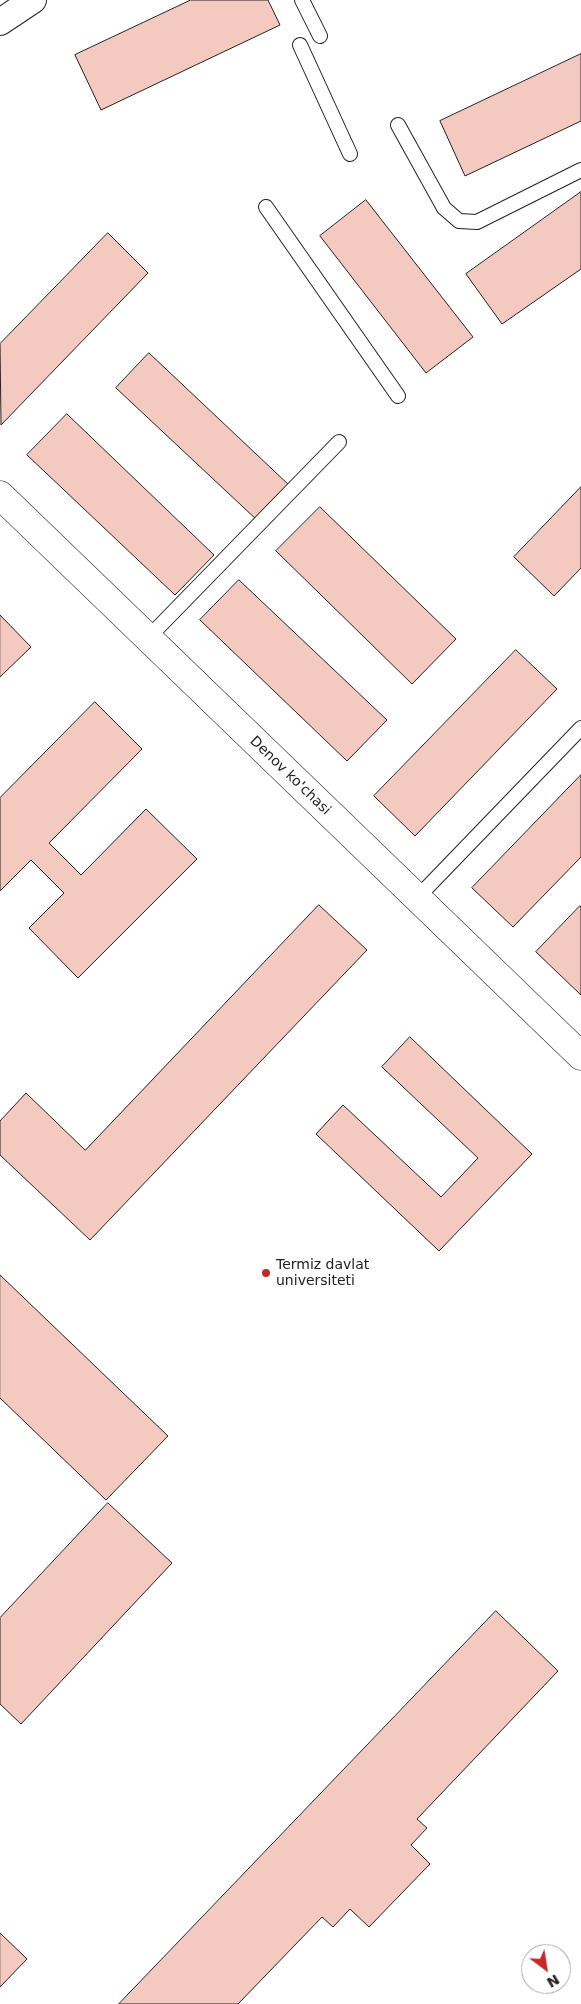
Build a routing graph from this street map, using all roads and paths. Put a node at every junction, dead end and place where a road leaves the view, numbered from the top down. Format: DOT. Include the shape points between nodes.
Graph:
graph roads {
  1 [pos="33,0"];
  2 [pos="302,0"];
  3 [pos="0,22"];
  4 [pos="320,36"];
  5 [pos="300,45"];
  6 [pos="398,125"];
  7 [pos="350,154"];
  8 [pos="581,170"];
  9 [pos="266,207"];
  10 [pos="398,396"];
  11 [pos="339,442"];
  12 [pos="0,495"];
  13 [pos="148,638"];
  14 [pos="581,728"];
  15 [pos="417,898"];
  16 [pos="581,1056"];
  1 -- 3 [label="street"];
  2 -- 4 [label="lane"];
  5 -- 7 [label="lane"];
  6 -- 8 [label="lane" via="444,208 459,221 478,222"];
  9 -- 10 [label="lane"];
  11 -- 13 [label="lane"];
  12 -- 13 [label="street, Denov ko'chasi"];
  13 -- 15 [label="street, Denov ko'chasi"];
  14 -- 15 [label="lane"];
  15 -- 16 [label="street, Denov ko'chasi"];
}
